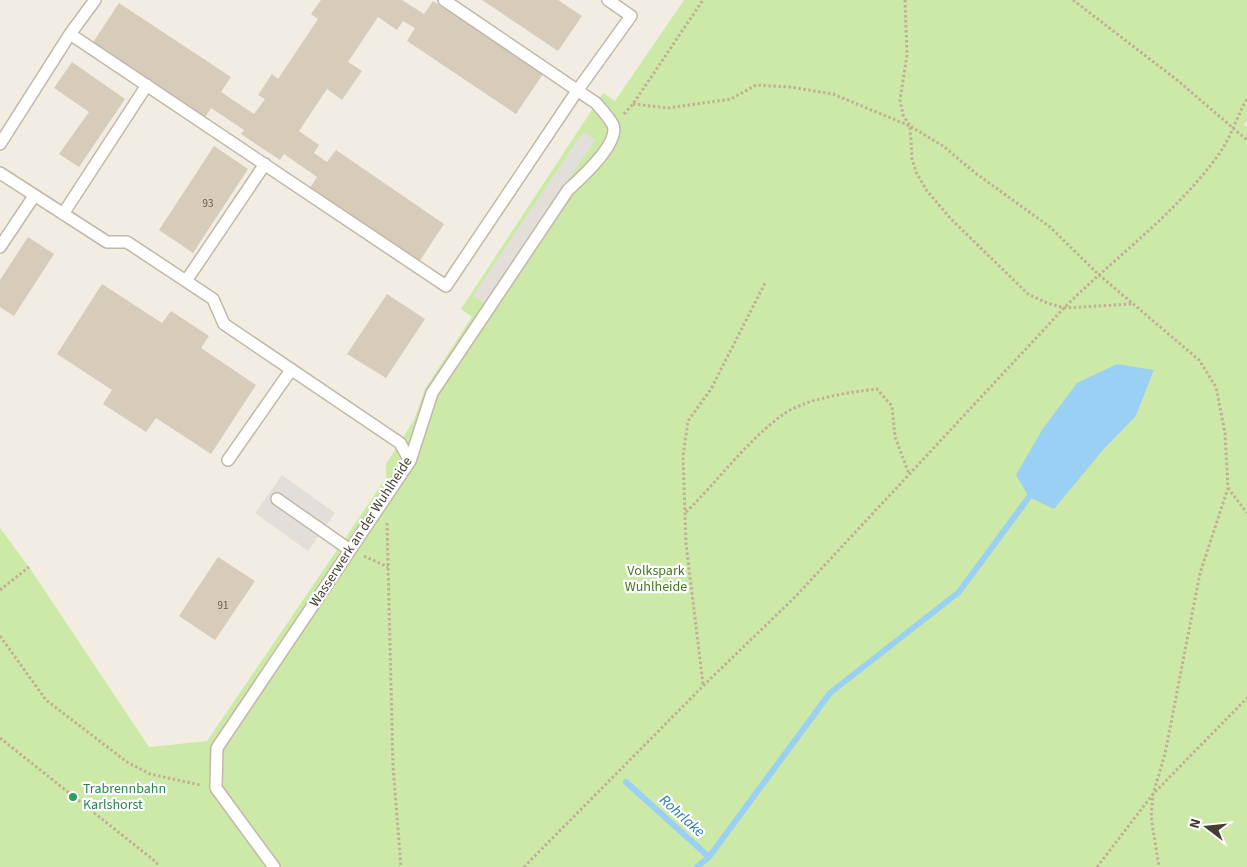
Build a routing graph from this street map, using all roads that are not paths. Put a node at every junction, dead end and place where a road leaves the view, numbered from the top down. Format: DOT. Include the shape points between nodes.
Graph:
graph roads {
  1 [pos="95,0"];
  2 [pos="444,0"];
  3 [pos="608,0"];
  4 [pos="70,34"];
  5 [pos="147,85"];
  6 [pos="577,91"];
  7 [pos="0,144"];
  8 [pos="265,164"];
  9 [pos="0,173"];
  10 [pos="34,196"];
  11 [pos="62,214"];
  12 [pos="0,247"];
  13 [pos="186,281"];
  14 [pos="291,370"];
  15 [pos="228,460"];
  16 [pos="410,461"];
  17 [pos="277,499"];
  18 [pos="350,550"];
  19 [pos="274,867"];
  1 -- 4 [label="lane"];
  2 -- 6 [label="lane"];
  3 -- 6 [label="lane" via="631,16"];
  4 -- 5 [label="lane"];
  4 -- 7 [label="lane"];
  5 -- 8 [label="lane"];
  5 -- 11 [label="lane"];
  6 -- 8 [label="lane" via="446,286"];
  6 -- 16 [label="lane, Wasserwerk an der Wuhlheide" via="596,103 613,126 611,139 593,167 568,190 432,393"];
  8 -- 13 [label="lane"];
  9 -- 10 [label="lane"];
  10 -- 11 [label="lane"];
  10 -- 12 [label="lane"];
  11 -- 13 [label="lane" via="107,242 127,242"];
  13 -- 14 [label="lane" via="213,299 224,324"];
  14 -- 15 [label="lane"];
  14 -- 16 [label="lane" via="400,443"];
  16 -- 18 [label="lane, Wasserwerk an der Wuhlheide"];
  17 -- 18 [label="lane"];
  18 -- 19 [label="lane, Wasserwerk an der Wuhlheide" via="217,748 216,788"];
}
